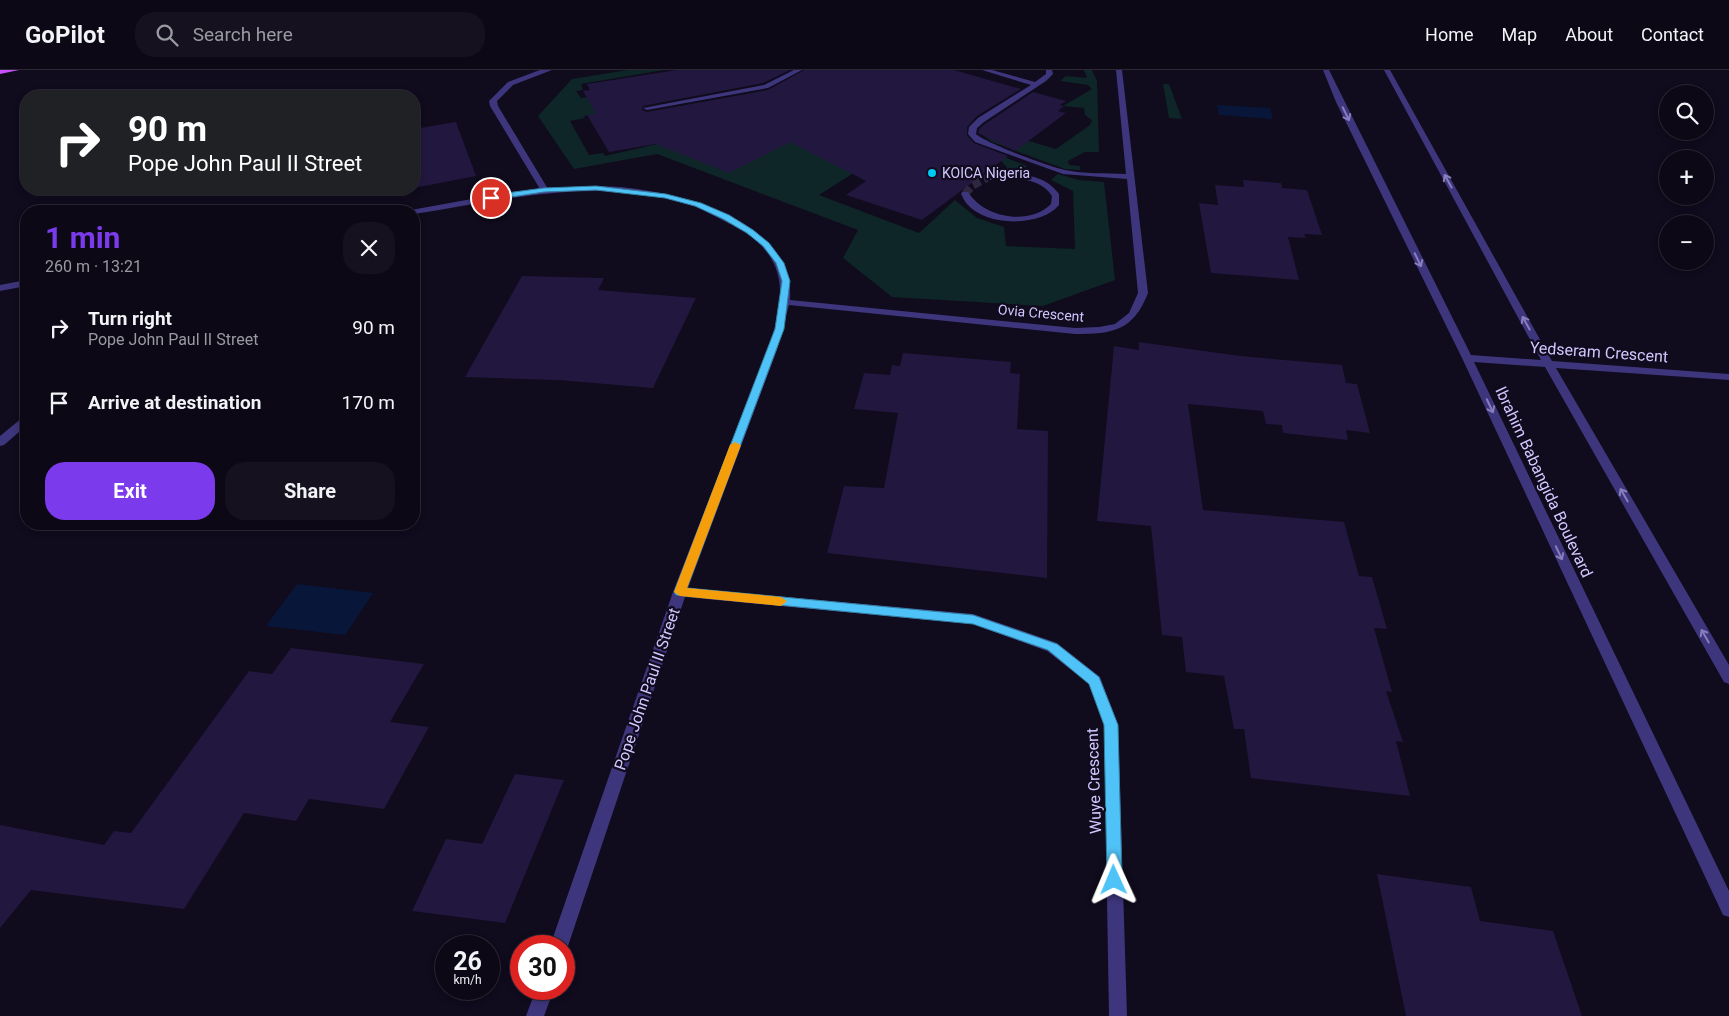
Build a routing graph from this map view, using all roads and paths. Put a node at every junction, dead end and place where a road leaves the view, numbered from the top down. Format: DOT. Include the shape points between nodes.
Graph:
graph roads {
  1 [pos="16,70"];
  2 [pos="549,70"];
  3 [pos="799,70"];
  4 [pos="985,70"];
  5 [pos="1049,70"];
  6 [pos="1119,70"];
  7 [pos="1326,70"];
  8 [pos="1387,70"];
  9 [pos="0,72"];
  10 [pos="1037,85"];
  11 [pos="646,108"];
  12 [pos="1047,166"];
  13 [pos="1131,177"];
  14 [pos="987,178"];
  15 [pos="1030,179"];
  16 [pos="544,190"];
  17 [pos="966,194"];
  18 [pos="420,211"];
  19 [pos="20,284"];
  20 [pos="0,288"];
  21 [pos="784,302"];
  22 [pos="1467,358"];
  23 [pos="1548,363"];
  24 [pos="1729,377"];
  25 [pos="20,425"];
  26 [pos="0,442"];
  27 [pos="680,592"];
  28 [pos="1729,678"];
  29 [pos="1729,909"];
  30 [pos="563,935"];
  31 [pos="541,1000"];
  32 [pos="536,1016"];
  33 [pos="1118,1016"];
  1 -- 9 [label="main road"];
  2 -- 16 [label="street" via="515,82 497,94 494,100 494,106"];
  3 -- 11 [label="street" via="766,87"];
  4 -- 10 [label="street"];
  5 -- 10 [label="street" via="1050,74"];
  6 -- 13 [label="street, Ovia Crescent"];
  7 -- 22 [label="street, Ibrahim Babangida Boulevard, one-way"];
  23 -- 8 [label="street, one-way"];
  10 -- 12 [label="street" via="981,120 973,127 972,134 978,140"];
  12 -- 13 [label="street" via="1075,174"];
  12 -- 15 [label="street"];
  13 -- 21 [label="street, Ovia Crescent" via="1143,293 1138,308 1117,327 1075,331"];
  14 -- 15 [label="street" via="1016,176"];
  15 -- 17 [label="street" via="1048,186 1057,197 1056,204 1040,215 1012,219 997,217 973,208"];
  16 -- 18 [label="street, Pope John Paul II Street"];
  16 -- 21 [label="street, Pope John Paul II Street" via="596,188 666,196 726,217 766,245 780,263 786,281"];
  19 -- 20 [label="street"];
  21 -- 27 [label="street, Pope John Paul II Street" via="779,329"];
  22 -- 23 [label="street, Yedseram Crescent"];
  22 -- 29 [label="street, Ibrahim Babangida Boulevard, one-way"];
  23 -- 24 [label="street, Yedseram Crescent"];
  28 -- 23 [label="street, one-way"];
  25 -- 26 [label="street"];
  27 -- 30 [label="street, Pope John Paul II Street"];
  27 -- 33 [label="street, Wuye Crescent" via="973,620 1052,647 1095,681 1111,725"];
  31 -- 32 [label="street"];
}
